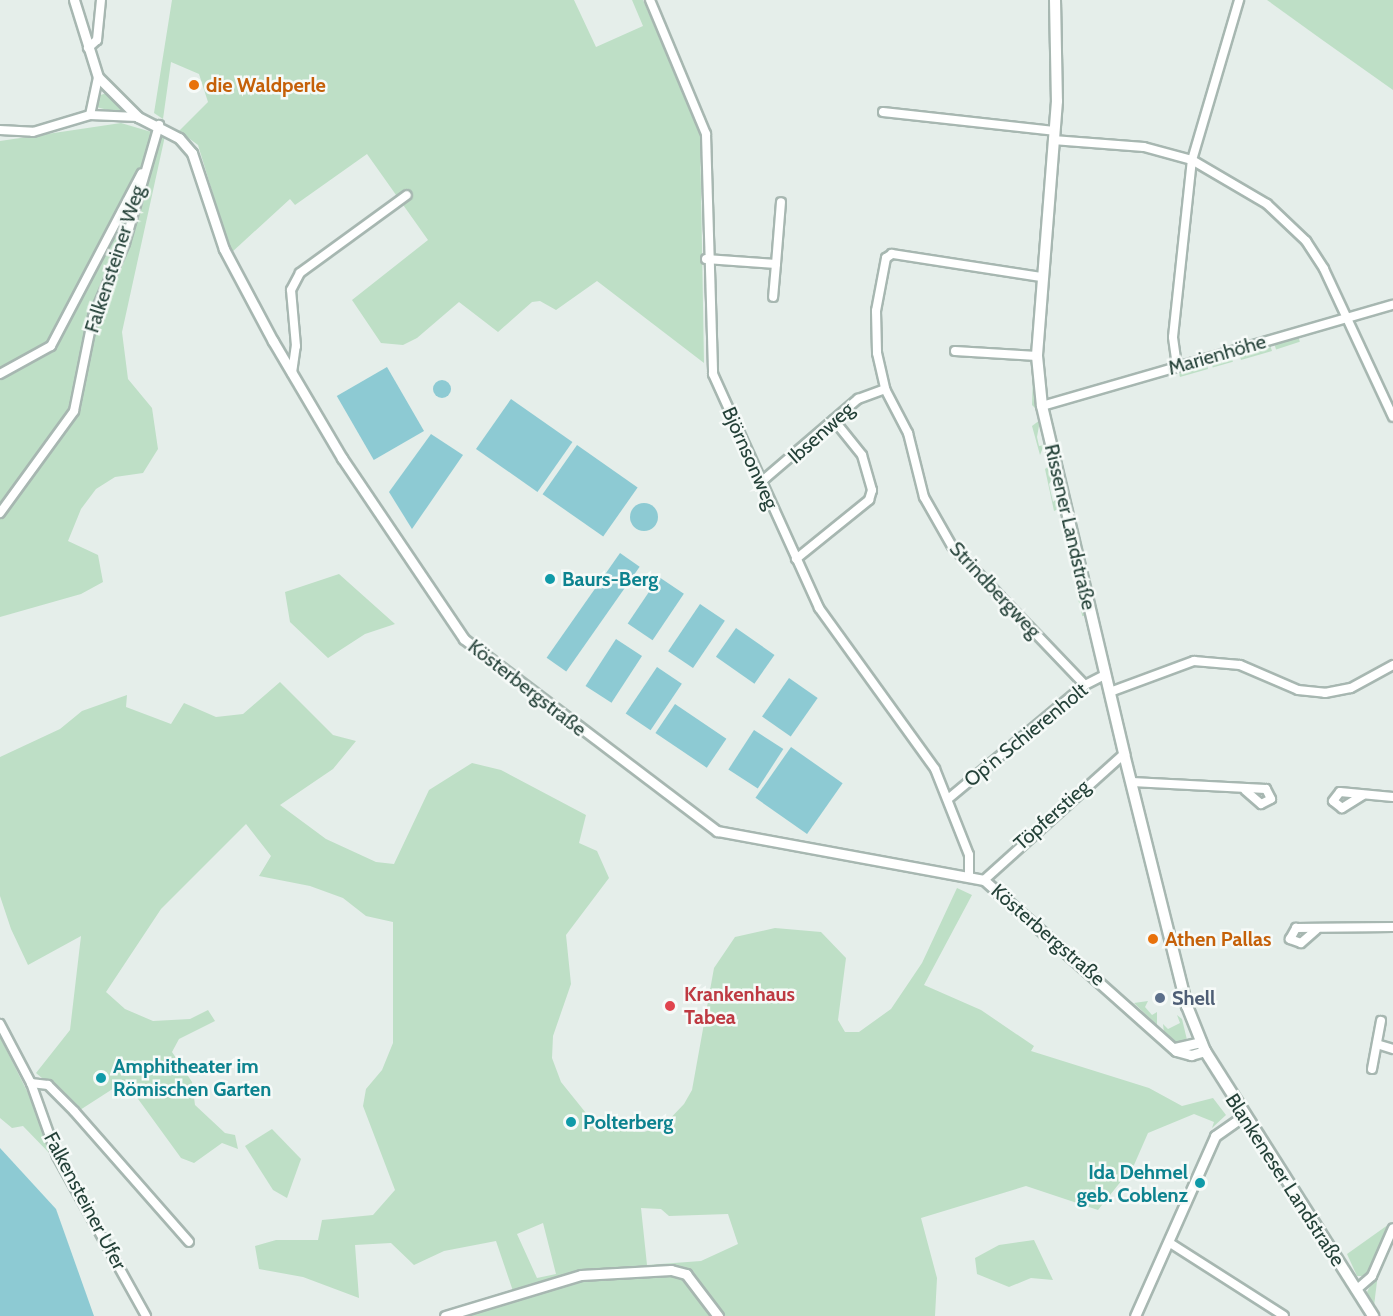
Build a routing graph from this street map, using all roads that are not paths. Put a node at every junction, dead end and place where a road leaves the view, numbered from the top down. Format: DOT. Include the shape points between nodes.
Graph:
graph roads {
  1 [pos="74,0"];
  2 [pos="101,0"];
  3 [pos="650,0"];
  4 [pos="1055,0"];
  5 [pos="1239,0"];
  6 [pos="88,48"];
  7 [pos="98,77"];
  8 [pos="883,112"];
  9 [pos="90,115"];
  10 [pos="138,117"];
  11 [pos="159,125"];
  12 [pos="0,130"];
  13 [pos="1054,136"];
  14 [pos="1192,160"];
  15 [pos="142,171"];
  16 [pos="407,195"];
  17 [pos="781,202"];
  18 [pos="706,259"];
  19 [pos="776,264"];
  20 [pos="1041,277"];
  21 [pos="773,297"];
  22 [pos="1393,305"];
  23 [pos="1347,319"];
  24 [pos="956,351"];
  25 [pos="1036,356"];
  26 [pos="1177,366"];
  27 [pos="292,373"];
  28 [pos="0,374"];
  29 [pos="885,389"];
  30 [pos="1041,406"];
  31 [pos="1393,417"];
  32 [pos="834,420"];
  33 [pos="761,482"];
  34 [pos="0,513"];
  35 [pos="796,559"];
  36 [pos="1393,665"];
  37 [pos="1105,675"];
  38 [pos="1085,685"];
  39 [pos="1110,692"];
  40 [pos="1124,754"];
  41 [pos="1132,782"];
  42 [pos="1245,790"];
  43 [pos="1364,795"];
  44 [pos="1393,797"];
  45 [pos="948,799"];
  46 [pos="969,876"];
  47 [pos="984,880"];
  48 [pos="1393,927"];
  49 [pos="1316,930"];
  50 [pos="1381,1021"];
  51 [pos="0,1024"];
  52 [pos="1203,1046"];
  53 [pos="1380,1046"];
  54 [pos="1393,1049"];
  55 [pos="1372,1069"];
  56 [pos="32,1083"];
  57 [pos="1244,1116"];
  58 [pos="1393,1228"];
  59 [pos="189,1242"];
  60 [pos="1170,1243"];
  61 [pos="1356,1290"];
  62 [pos="146,1316"];
  63 [pos="445,1316"];
  64 [pos="718,1316"];
  65 [pos="1135,1316"];
  66 [pos="1284,1316"];
  67 [pos="1373,1316"];
  1 -- 6 [label="street"];
  2 -- 6 [label="street" via="97,40"];
  3 -- 18 [label="street, Björnsonweg" via="706,134"];
  4 -- 13 [label="main road, Rissener Landstraße"];
  5 -- 14 [label="street"];
  6 -- 7 [label="street"];
  7 -- 9 [label="street"];
  7 -- 10 [label="street, Kösterbergstraße"];
  8 -- 13 [label="street"];
  9 -- 10 [label="street"];
  9 -- 12 [label="street" via="33,132"];
  10 -- 11 [label="street, Kösterbergstraße"];
  11 -- 15 [label="street, Falkensteiner Weg"];
  11 -- 27 [label="street, Kösterbergstraße" via="192,153 224,249"];
  13 -- 14 [label="street" via="1144,147"];
  13 -- 20 [label="main road, Rissener Landstraße"];
  14 -- 23 [label="street" via="1245,188 1293,227 1324,269"];
  14 -- 26 [label="street" via="1173,337"];
  15 -- 28 [label="street" via="51,346"];
  15 -- 34 [label="street, Falkensteiner Weg" via="125,243 93,316 74,411"];
  16 -- 27 [label="street" via="300,273 291,290 296,346"];
  17 -- 19 [label="street"];
  18 -- 19 [label="street"];
  18 -- 33 [label="street, Björnsonweg" via="713,374"];
  19 -- 21 [label="street"];
  20 -- 25 [label="main road, Rissener Landstraße"];
  20 -- 29 [label="street, Strindbergweg" via="892,254 886,258 875,328"];
  22 -- 23 [label="street, Marienhöhe"];
  23 -- 26 [label="street, Marienhöhe"];
  23 -- 31 [label="street"];
  24 -- 25 [label="street"];
  25 -- 30 [label="main road, Rissener Landstraße"];
  26 -- 30 [label="street, Marienhöhe"];
  27 -- 46 [label="street, Kösterbergstraße" via="454,628 522,687 722,833"];
  29 -- 32 [label="street, Ibsenweg" via="858,399"];
  29 -- 38 [label="street, Strindbergweg" via="909,433 924,497 952,546"];
  30 -- 37 [label="main road, Rissener Landstraße"];
  32 -- 33 [label="street, Ibsenweg"];
  32 -- 35 [label="street" via="862,455 872,490 869,500"];
  33 -- 35 [label="street, Björnsonweg"];
  35 -- 45 [label="street, Björnsonweg" via="819,608 920,741"];
  36 -- 39 [label="street" via="1351,688 1324,693 1298,690 1240,665 1194,661"];
  37 -- 38 [label="street, Op'n Schierenholt"];
  37 -- 39 [label="main road, Rissener Landstraße"];
  38 -- 45 [label="street, Op'n Schierenholt"];
  39 -- 40 [label="main road, Rissener Landstraße"];
  40 -- 41 [label="main road, Rissener Landstraße"];
  40 -- 47 [label="street, Töpferstieg"];
  41 -- 42 [label="street"];
  41 -- 52 [label="main road, Rissener Landstraße" via="1187,1006"];
  43 -- 44 [label="street"];
  45 -- 46 [label="street, Björnsonweg" via="969,855"];
  46 -- 47 [label="street, Kösterbergstraße"];
  47 -- 52 [label="street, Kösterbergstraße" via="1173,1047"];
  48 -- 49 [label="street"];
  50 -- 53 [label="street"];
  51 -- 56 [label="street, Falkensteiner Ufer"];
  52 -- 57 [label="main road, Blankeneser Landstraße"];
  53 -- 54 [label="street"];
  53 -- 55 [label="street"];
  56 -- 59 [label="street, Falkensteiner Ufer" via="48,1085 67,1103"];
  56 -- 62 [label="street, Falkensteiner Ufer" via="57,1156"];
  57 -- 60 [label="street" via="1215,1136"];
  57 -- 61 [label="main road, Blankeneser Landstraße"];
  58 -- 61 [label="street" via="1372,1276"];
  60 -- 65 [label="street"];
  60 -- 66 [label="street"];
  61 -- 67 [label="main road, Blankeneser Landstraße"];
  63 -- 64 [label="street" via="581,1275 687,1274"];
}
